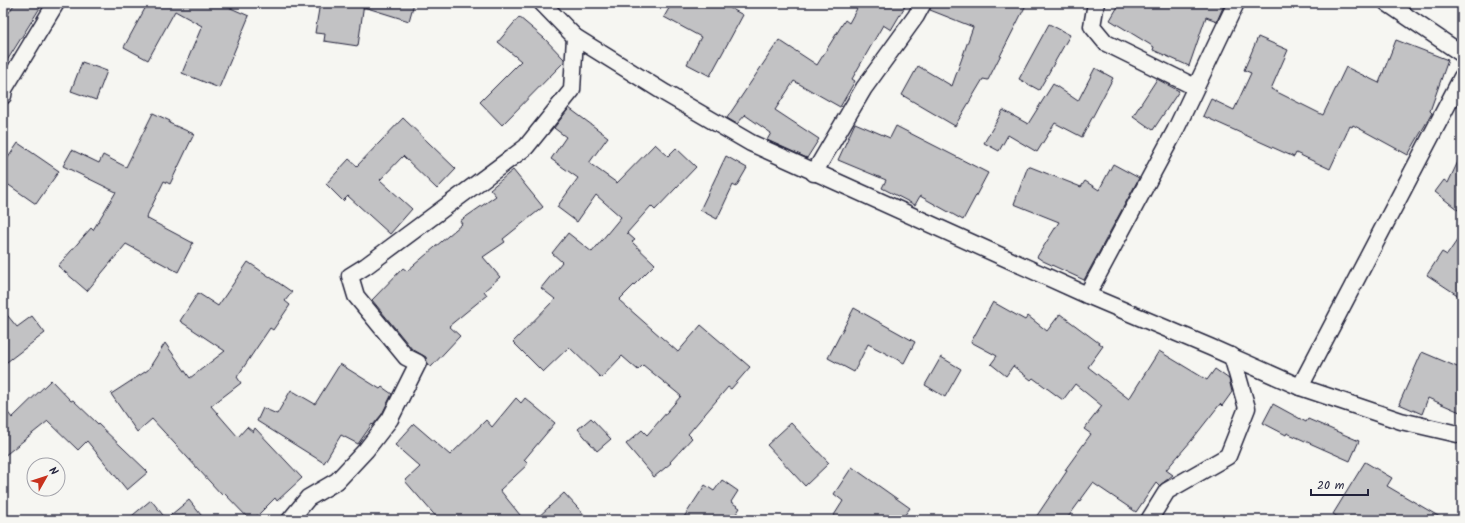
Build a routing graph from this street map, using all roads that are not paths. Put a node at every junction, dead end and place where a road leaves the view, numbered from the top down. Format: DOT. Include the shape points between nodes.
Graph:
graph roads {
  1 [pos="56,3"];
  2 [pos="923,3"];
  3 [pos="1096,3"];
  4 [pos="1236,3"];
  5 [pos="1387,3"];
  6 [pos="543,4"];
  7 [pos="575,37"];
  8 [pos="1462,54"];
  9 [pos="1462,77"];
  10 [pos="1195,88"];
  11 [pos="3,96"];
  12 [pos="814,172"];
  13 [pos="1087,295"];
  14 [pos="1232,356"];
  15 [pos="1300,387"];
  16 [pos="1462,435"];
  17 [pos="290,520"];
  18 [pos="1149,520"];
  1 -- 11 [label="street" via="4,89"];
  2 -- 12 [label="street" via="864,88"];
  3 -- 10 [label="street" via="1092,26 1106,43"];
  4 -- 10 [label="street"];
  5 -- 8 [label="street"];
  6 -- 7 [label="street"];
  7 -- 12 [label="street" via="751,143"];
  7 -- 17 [label="street" via="572,90 526,147 350,276 356,296 406,357 418,363 390,420 366,450 337,481 308,498"];
  9 -- 15 [label="street"];
  10 -- 13 [label="street" via="1175,131"];
  12 -- 13 [label="street"];
  13 -- 14 [label="street"];
  14 -- 15 [label="street"];
  14 -- 18 [label="street" via="1247,408 1228,456 1167,491"];
  15 -- 16 [label="street" via="1401,421"];
}
